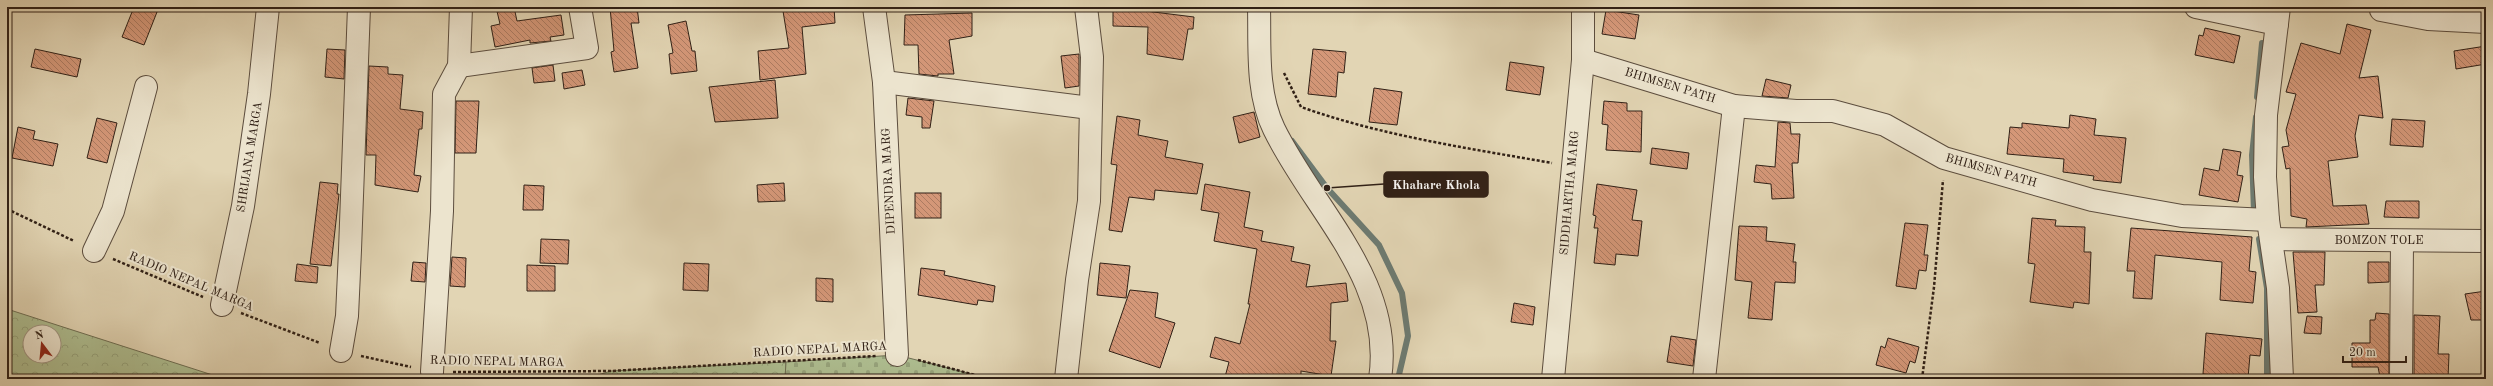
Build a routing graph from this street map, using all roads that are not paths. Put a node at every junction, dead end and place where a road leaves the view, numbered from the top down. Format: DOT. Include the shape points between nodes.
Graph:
graph roads {
  1 [pos="268,7"];
  2 [pos="359,7"];
  3 [pos="461,7"];
  4 [pos="580,7"];
  5 [pos="874,7"];
  6 [pos="1086,7"];
  7 [pos="1259,7"];
  8 [pos="1583,7"];
  9 [pos="2196,7"];
  10 [pos="2381,10"];
  11 [pos="2278,16"];
  12 [pos="2486,22"];
  13 [pos="1584,60"];
  14 [pos="459,66"];
  15 [pos="884,82"];
  16 [pos="146,87"];
  17 [pos="1734,106"];
  18 [pos="1090,108"];
  19 [pos="2270,230"];
  20 [pos="2486,241"];
  21 [pos="2402,242"];
  22 [pos="94,251"];
  23 [pos="222,305"];
  24 [pos="341,351"];
  25 [pos="897,355"];
  26 [pos="432,372"];
  27 [pos="1066,379"];
  28 [pos="1380,379"];
  29 [pos="1553,379"];
  30 [pos="1704,379"];
  31 [pos="2282,379"];
  32 [pos="2401,379"];
  1 -- 23 [label="street, SHRIJANA MARGA" via="243,206"];
  2 -- 24 [label="street" via="347,316"];
  3 -- 14 [label="street"];
  4 -- 14 [label="street" via="587,48"];
  5 -- 15 [label="street, DIPENDRA MARG"];
  6 -- 18 [label="street" via="1092,57"];
  7 -- 28 [label="street" via="1263,96 1274,129 1356,261 1371,291 1384,357"];
  8 -- 13 [label="street, SIDDHARTHA MARG"];
  9 -- 11 [label="street"];
  10 -- 12 [label="street" via="2428,19"];
  11 -- 19 [label="street" via="2266,115 2265,177"];
  13 -- 17 [label="street, BHIMSEN PATH"];
  13 -- 29 [label="street, SIDDHARTHA MARG"];
  14 -- 26 [label="street" via="444,94 442,211"];
  15 -- 18 [label="street"];
  15 -- 25 [label="street, DIPENDRA MARG"];
  16 -- 22 [label="street" via="113,210"];
  17 -- 19 [label="street, BHIMSEN PATH" via="1833,111 1885,125 1944,158 2092,200"];
  17 -- 30 [label="street"];
  18 -- 27 [label="street" via="1089,201"];
  19 -- 21 [label="street, BOMZON TOLE"];
  19 -- 31 [label="street" via="2278,288"];
  20 -- 21 [label="street, BOMZON TOLE"];
  21 -- 32 [label="street"];
}
